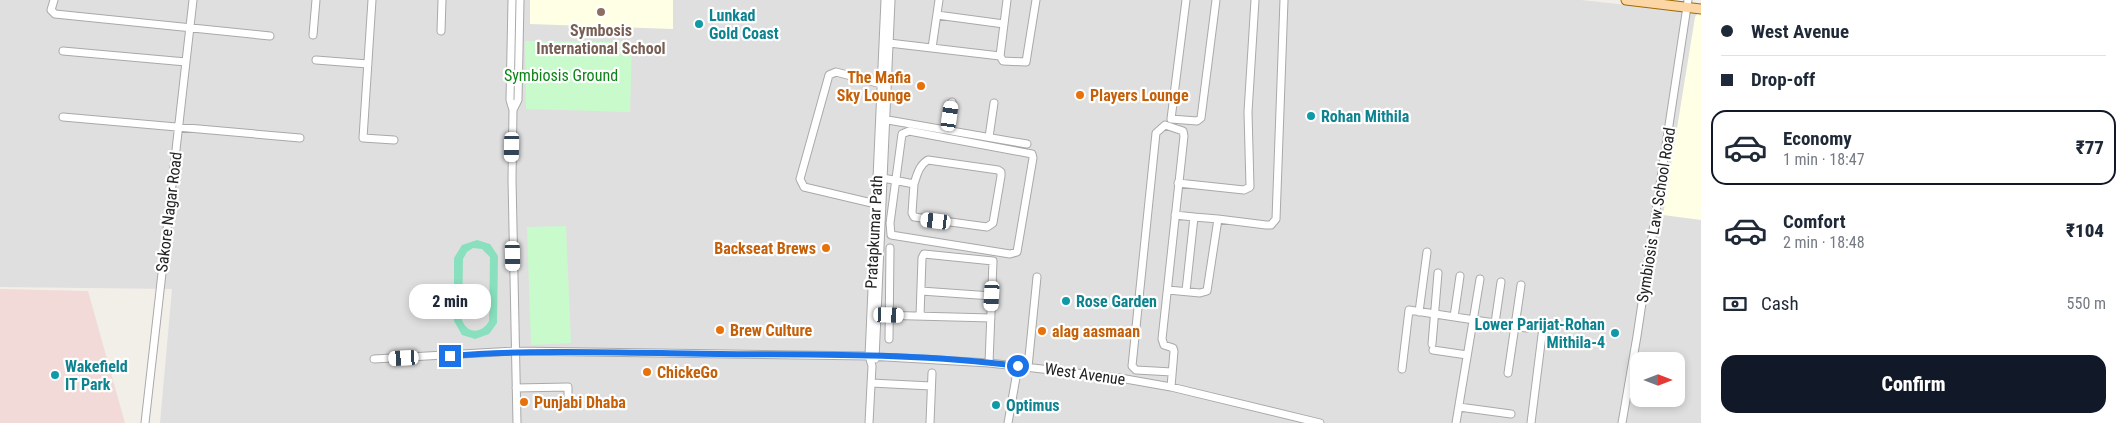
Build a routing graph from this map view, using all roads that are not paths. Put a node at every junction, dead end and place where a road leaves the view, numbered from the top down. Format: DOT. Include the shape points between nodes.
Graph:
graph roads {
  1 [pos="54,0"];
  2 [pos="193,0"];
  3 [pos="316,0"];
  4 [pos="372,0"];
  5 [pos="442,0"];
  6 [pos="512,0"];
  7 [pos="520,0"];
  8 [pos="885,0"];
  9 [pos="891,0"];
  10 [pos="938,0"];
  11 [pos="1008,0"];
  12 [pos="1036,0"];
  13 [pos="1186,0"];
  14 [pos="1216,0"];
  15 [pos="1255,0"];
  16 [pos="1284,0"];
  17 [pos="1626,0"];
  18 [pos="1688,4"];
  19 [pos="1701,9"];
  20 [pos="937,15"];
  21 [pos="887,24"];
  22 [pos="1004,24"];
  23 [pos="190,28"];
  24 [pos="441,31"];
  25 [pos="313,35"];
  26 [pos="270,36"];
  27 [pos="889,43"];
  28 [pos="932,48"];
  29 [pos="64,51"];
  30 [pos="1000,56"];
  31 [pos="316,60"];
  32 [pos="186,62"];
  33 [pos="368,64"];
  34 [pos="881,84"];
  35 [pos="952,102"];
  36 [pos="994,103"];
  37 [pos="513,110"];
  38 [pos="62,117"];
  39 [pos="882,119"];
  40 [pos="1172,119"];
  41 [pos="1167,126"];
  42 [pos="179,127"];
  43 [pos="948,129"];
  44 [pos="989,137"];
  45 [pos="300,138"];
  46 [pos="394,140"];
  47 [pos="1026,144"];
  48 [pos="883,178"];
  49 [pos="894,180"];
  50 [pos="914,184"];
  51 [pos="1178,184"];
  52 [pos="876,204"];
  53 [pos="1175,215"];
  54 [pos="1194,217"];
  55 [pos="1218,219"];
  56 [pos="877,236"];
  57 [pos="890,248"];
  58 [pos="1427,252"];
  59 [pos="1438,273"];
  60 [pos="1037,276"];
  61 [pos="1460,276"];
  62 [pos="1480,279"];
  63 [pos="1501,282"];
  64 [pos="1521,285"];
  65 [pos="1168,290"];
  66 [pos="1186,291"];
  67 [pos="921,292"];
  68 [pos="992,296"];
  69 [pos="1419,312"];
  70 [pos="1433,314"];
  71 [pos="877,315"];
  72 [pos="889,315"];
  73 [pos="920,316"];
  74 [pos="1454,317"];
  75 [pos="991,318"];
  76 [pos="1474,320"];
  77 [pos="1495,323"];
  78 [pos="1516,326"];
  79 [pos="1543,327"];
  80 [pos="1527,328"];
  81 [pos="889,339"];
  82 [pos="515,351"];
  83 [pos="873,356"];
  84 [pos="1467,356"];
  85 [pos="374,359"];
  86 [pos="989,362"];
  87 [pos="1018,366"];
  88 [pos="1028,367"];
  89 [pos="1402,369"];
  90 [pos="1172,372"];
  91 [pos="932,373"];
  92 [pos="1508,373"];
  93 [pos="871,383"];
  94 [pos="931,386"];
  95 [pos="1171,387"];
  96 [pos="516,388"];
  97 [pos="568,405"];
  98 [pos="1459,407"];
  99 [pos="1511,414"];
  100 [pos="145,423"];
  101 [pos="517,423"];
  102 [pos="869,423"];
  103 [pos="930,423"];
  104 [pos="1008,423"];
  105 [pos="1320,423"];
  106 [pos="1456,423"];
  107 [pos="1531,423"];
  108 [pos="1622,423"];
  1 -- 23 [label="street" via="51,10 56,14"];
  2 -- 23 [label="street, Sakore Nagar Road"];
  3 -- 25 [label="street"];
  4 -- 33 [label="street"];
  5 -- 24 [label="street"];
  6 -- 37 [label="street" via="510,100"];
  7 -- 37 [label="street" via="518,100"];
  8 -- 21 [label="street, Pratapkumar Path"];
  9 -- 21 [label="street, Pratapkumar Path"];
  10 -- 20 [label="street"];
  11 -- 22 [label="street"];
  12 -- 30 [label="street" via="1027,60 1003,60"];
  13 -- 40 [label="street"];
  14 -- 40 [label="street" via="1201,118 1197,121"];
  15 -- 51 [label="street" via="1248,112 1250,187 1244,190"];
  16 -- 55 [label="street" via="1276,219 1271,225"];
  17 -- 18 [label="main road"];
  18 -- 19 [label="main road"];
  18 -- 108 [label="street, Symbiosis Law School Road"];
  20 -- 22 [label="street"];
  20 -- 28 [label="street"];
  21 -- 27 [label="street, Pratapkumar Path"];
  21 -- 34 [label="street, Pratapkumar Path"];
  22 -- 30 [label="street"];
  23 -- 26 [label="street"];
  23 -- 32 [label="street, Sakore Nagar Road"];
  27 -- 28 [label="street"];
  27 -- 39 [label="street, Pratapkumar Path"];
  28 -- 30 [label="street"];
  29 -- 32 [label="street"];
  31 -- 33 [label="street"];
  32 -- 42 [label="street, Sakore Nagar Road"];
  33 -- 46 [label="street" via="362,138"];
  34 -- 39 [label="street, Pratapkumar Path"];
  34 -- 52 [label="street" via="836,72 829,75 800,179 804,188"];
  35 -- 43 [label="street"];
  36 -- 44 [label="street"];
  37 -- 82 [label="street"];
  38 -- 42 [label="street"];
  39 -- 43 [label="street"];
  39 -- 48 [label="street, Pratapkumar Path"];
  39 -- 52 [label="street, Pratapkumar Path"];
  40 -- 41 [label="street"];
  41 -- 51 [label="street" via="1183,131 1184,136"];
  41 -- 90 [label="street" via="1156,134 1132,366 1136,370"];
  42 -- 45 [label="street"];
  42 -- 100 [label="street, Sakore Nagar Road"];
  43 -- 44 [label="street"];
  44 -- 47 [label="street"];
  48 -- 49 [label="street"];
  48 -- 56 [label="street, Pratapkumar Path"];
  49 -- 49 [label="street" via="891,235 1010,254 1017,252 1034,158 1032,154 905,132"];
  49 -- 50 [label="street"];
  50 -- 50 [label="street" via="918,171 928,160 998,170 1001,176 993,223 987,227 914,217"];
  51 -- 53 [label="street"];
  52 -- 56 [label="street, Pratapkumar Path"];
  53 -- 54 [label="street"];
  53 -- 65 [label="street"];
  54 -- 55 [label="street"];
  54 -- 66 [label="street"];
  55 -- 66 [label="street" via="1209,287 1204,292"];
  56 -- 71 [label="street, Pratapkumar Path"];
  56 -- 83 [label="street, Pratapkumar Path"];
  57 -- 72 [label="street"];
  58 -- 69 [label="street"];
  59 -- 70 [label="street"];
  60 -- 88 [label="street"];
  61 -- 74 [label="street"];
  62 -- 76 [label="street"];
  63 -- 77 [label="street"];
  64 -- 78 [label="street"];
  65 -- 66 [label="street"];
  65 -- 90 [label="street" via="1162,343 1174,350"];
  67 -- 68 [label="street"];
  67 -- 68 [label="street" via="922,258 928,253 993,260"];
  67 -- 73 [label="street"];
  68 -- 75 [label="street"];
  69 -- 70 [label="street"];
  69 -- 89 [label="street" via="1409,310"];
  70 -- 74 [label="street"];
  70 -- 84 [label="street" via="1432,347"];
  71 -- 72 [label="street"];
  71 -- 83 [label="street, Pratapkumar Path"];
  72 -- 73 [label="street"];
  72 -- 81 [label="street"];
  73 -- 75 [label="street"];
  74 -- 76 [label="street"];
  75 -- 86 [label="street"];
  76 -- 77 [label="street"];
  76 -- 84 [label="street"];
  77 -- 78 [label="street"];
  78 -- 80 [label="street"];
  78 -- 92 [label="street"];
  79 -- 107 [label="street"];
  82 -- 83 [label="street, West Avenue"];
  82 -- 85 [label="street, West Avenue"];
  82 -- 96 [label="street"];
  83 -- 86 [label="street, West Avenue"];
  83 -- 93 [label="street, Pratapkumar Path"];
  84 -- 98 [label="street"];
  86 -- 87 [label="street, West Avenue"];
  87 -- 88 [label="street, West Avenue"];
  87 -- 104 [label="street"];
  88 -- 95 [label="street, West Avenue"];
  90 -- 95 [label="street"];
  91 -- 94 [label="street"];
  93 -- 94 [label="street"];
  93 -- 102 [label="street"];
  94 -- 103 [label="street"];
  95 -- 105 [label="street, West Avenue"];
  96 -- 97 [label="street" via="568,387"];
  96 -- 101 [label="street"];
  98 -- 99 [label="street"];
  98 -- 106 [label="street"];
}
